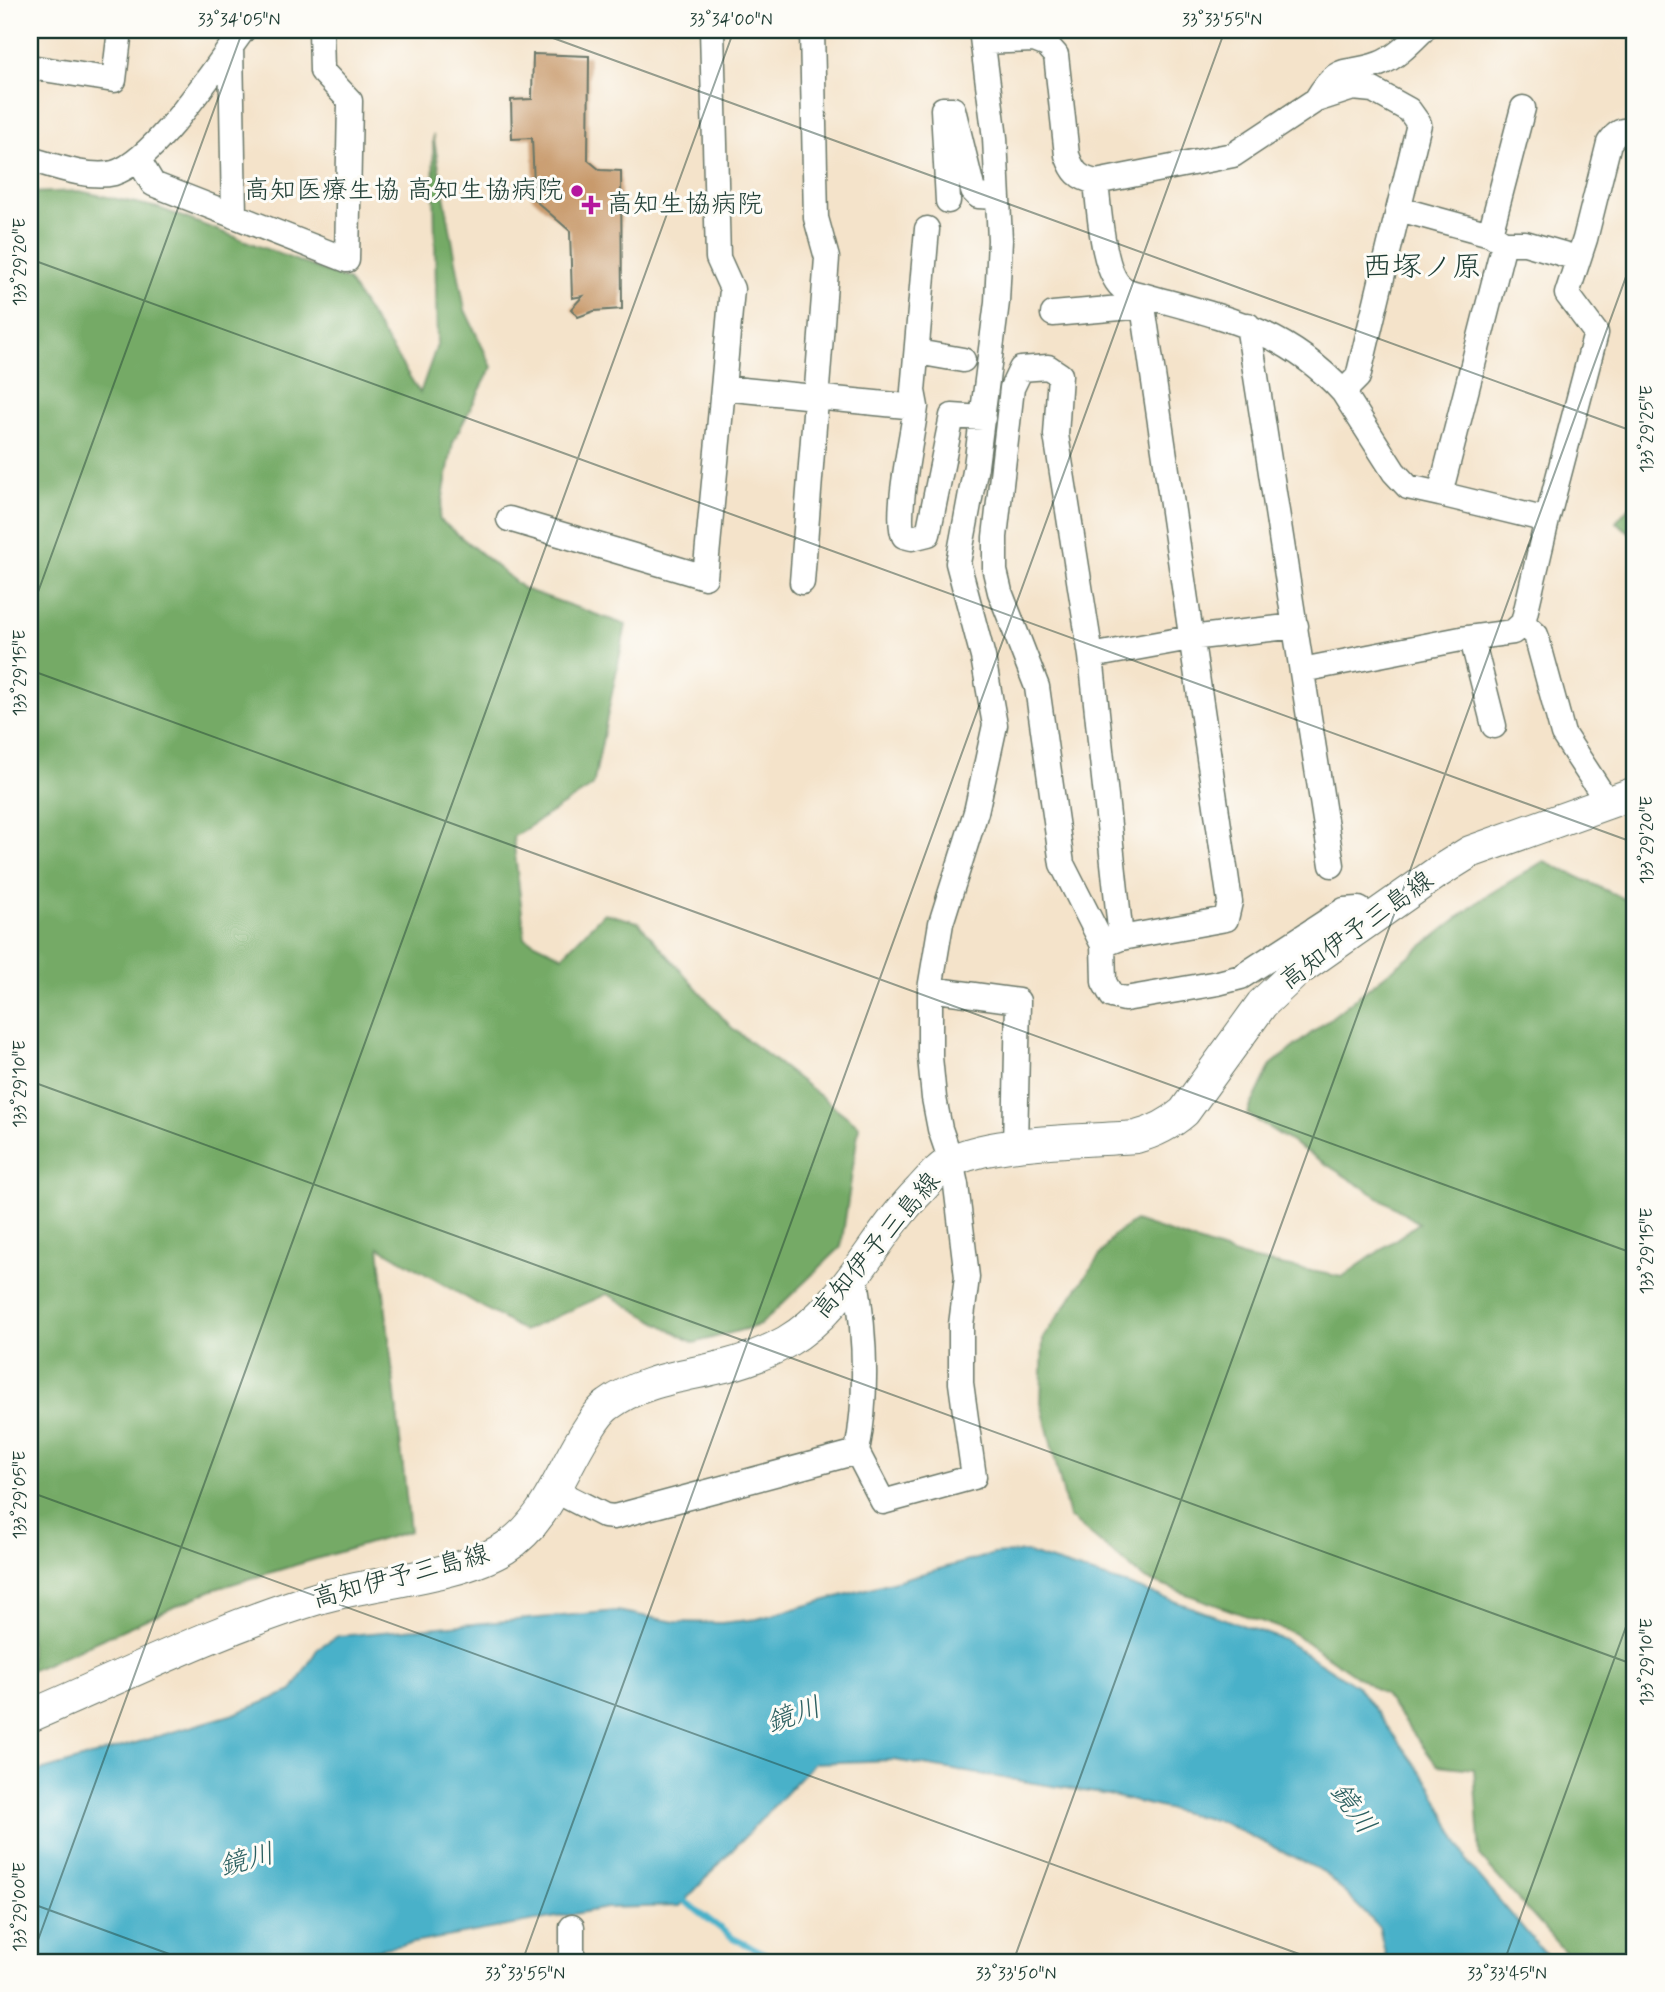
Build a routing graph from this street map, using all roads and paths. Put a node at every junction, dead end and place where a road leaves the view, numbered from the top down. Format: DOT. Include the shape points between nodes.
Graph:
graph roads {
  1 [pos="120,30"];
  2 [pos="321,30"];
  3 [pos="712,30"];
  4 [pos="811,30"];
  5 [pos="1423,30"];
  6 [pos="982,36"];
  7 [pos="237,38"];
  8 [pos="30,66"];
  9 [pos="1316,100"];
  10 [pos="1523,108"];
  11 [pos="1635,132"];
  12 [pos="30,159"];
  13 [pos="138,159"];
  14 [pos="1096,182"];
  15 [pos="998,197"];
  16 [pos="948,201"];
  17 [pos="1399,209"];
  18 [pos="234,216"];
  19 [pos="928,229"];
  20 [pos="1497,239"];
  21 [pos="1577,258"];
  22 [pos="1144,301"];
  23 [pos="1053,314"];
  24 [pos="1248,326"];
  25 [pos="917,352"];
  26 [pos="963,360"];
  27 [pos="723,388"];
  28 [pos="1343,392"];
  29 [pos="816,396"];
  30 [pos="916,407"];
  31 [pos="983,418"];
  32 [pos="1440,494"];
  33 [pos="509,519"];
  34 [pos="1547,520"];
  35 [pos="802,582"];
  36 [pos="1523,623"];
  37 [pos="1296,626"];
  38 [pos="1190,638"];
  39 [pos="1472,639"];
  40 [pos="1091,656"];
  41 [pos="1302,670"];
  42 [pos="1494,726"];
  43 [pos="1621,798"];
  44 [pos="1332,865"];
  45 [pos="1374,918"];
  46 [pos="1112,942"];
  47 [pos="930,989"];
  48 [pos="1015,1147"];
  49 [pos="951,1161"];
  50 [pos="855,1273"];
  51 [pos="857,1452"];
  52 [pos="554,1490"];
  53 [pos="30,1716"];
  54 [pos="572,1927"];
  55 [pos="572,1962"];
  1 -- 8 [label="street" via="114,80"];
  2 -- 18 [label="street" via="322,71 350,101 347,260"];
  3 -- 27 [label="street" via="718,258 732,289"];
  4 -- 29 [label="street" via="816,218 827,258"];
  5 -- 9 [label="street" via="1381,64 1340,72 1325,84"];
  6 -- 14 [label="street" via="1034,40 1056,55 1072,170 1082,179"];
  6 -- 15 [label="street"];
  7 -- 13 [label="street" via="161,139"];
  7 -- 18 [label="street"];
  9 -- 14 [label="street" via="1233,155"];
  9 -- 17 [label="street" via="1353,88 1373,90 1409,110 1419,124"];
  10 -- 20 [label="street"];
  11 -- 21 [label="street" via="1625,129 1609,143"];
  12 -- 13 [label="street" via="75,172 115,173"];
  13 -- 18 [label="street" via="153,184"];
  14 -- 22 [label="street" via="1106,256 1114,276 1122,289"];
  15 -- 16 [label="street" via="978,196 973,191 953,109 943,109"];
  15 -- 31 [label="street" via="997,302"];
  17 -- 20 [label="street"];
  17 -- 28 [label="street" via="1358,377"];
  19 -- 25 [label="street"];
  20 -- 21 [label="street"];
  20 -- 32 [label="street"];
  21 -- 34 [label="street" via="1567,294 1596,332"];
  22 -- 23 [label="street"];
  22 -- 24 [label="street"];
  22 -- 38 [label="street"];
  24 -- 28 [label="street" via="1306,357"];
  24 -- 37 [label="street"];
  25 -- 26 [label="street"];
  25 -- 30 [label="street"];
  27 -- 29 [label="street"];
  27 -- 33 [label="street" via="705,577"];
  28 -- 32 [label="street" via="1408,487"];
  29 -- 30 [label="street"];
  29 -- 35 [label="street"];
  30 -- 31 [label="street" via="900,530 912,538 928,534 952,416"];
  31 -- 47 [label="street" via="958,563 984,657 995,725 976,812 941,923"];
  32 -- 34 [label="street"];
  34 -- 36 [label="street"];
  36 -- 39 [label="street" via="1513,632"];
  36 -- 43 [label="street" via="1536,635 1563,734"];
  37 -- 38 [label="street"];
  37 -- 41 [label="street"];
  38 -- 40 [label="street"];
  38 -- 46 [label="street" via="1230,902 1226,919"];
  39 -- 41 [label="street"];
  39 -- 42 [label="street"];
  40 -- 46 [label="street"];
  40 -- 46 [label="street" via="1056,435 1060,375 1048,367 1021,369 1012,388 995,571 1038,688 1062,864"];
  41 -- 44 [label="street"];
  43 -- 45 [label="main road, 高知伊予三島線" via="1470,852"];
  45 -- 46 [label="street" via="1359,909 1344,910 1241,977 1125,999 1112,996 1104,982"];
  45 -- 48 [label="main road, 高知伊予三島線" via="1279,986 1184,1112 1170,1124 1136,1137"];
  47 -- 48 [label="street" via="1018,1001"];
  47 -- 49 [label="street" via="934,1098"];
  48 -- 49 [label="main road, 高知伊予三島線"];
  49 -- 50 [label="main road, 高知伊予三島線" via="910,1199"];
  49 -- 51 [label="street" via="967,1277 961,1383 974,1477 883,1502"];
  50 -- 51 [label="street" via="861,1308 864,1416"];
  50 -- 52 [label="main road, 高知伊予三島線" via="812,1324 785,1342 729,1365 650,1384 606,1406 574,1451"];
  51 -- 52 [label="street" via="614,1517"];
  52 -- 53 [label="main road, 高知伊予三島線" via="540,1515 507,1547 490,1556 453,1569 324,1596 215,1635"];
  54 -- 55 [label="street"];
}
